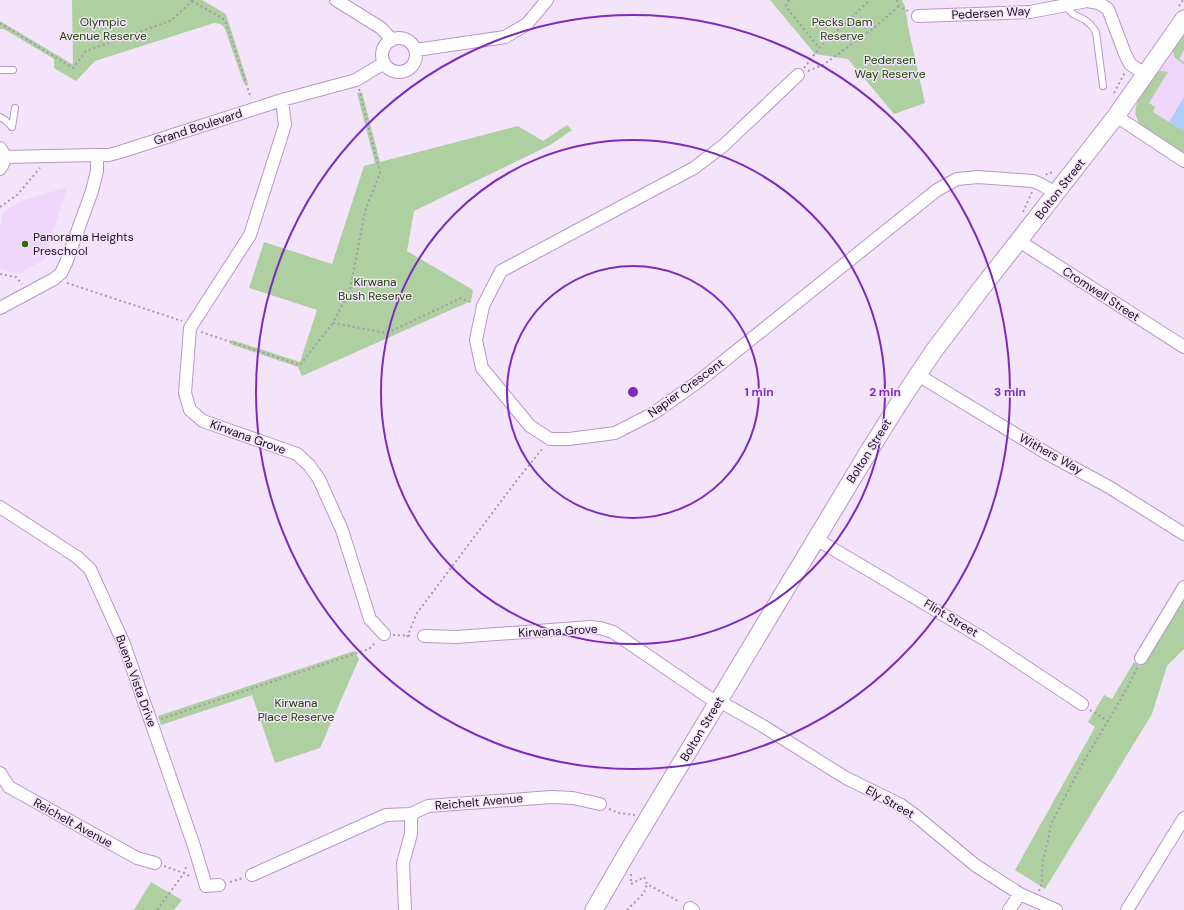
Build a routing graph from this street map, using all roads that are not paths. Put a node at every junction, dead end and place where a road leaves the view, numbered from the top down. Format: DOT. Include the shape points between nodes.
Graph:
graph roads {
  1 [pos="336,0"];
  2 [pos="547,0"];
  3 [pos="1064,5"];
  4 [pos="918,16"];
  5 [pos="1184,18"];
  6 [pos="392,40"];
  7 [pos="416,50"];
  8 [pos="384,62"];
  9 [pos="0,70"];
  10 [pos="13,70"];
  11 [pos="798,75"];
  12 [pos="1146,75"];
  13 [pos="1103,86"];
  14 [pos="282,100"];
  15 [pos="15,108"];
  16 [pos="1116,116"];
  17 [pos="0,117"];
  18 [pos="2,152"];
  19 [pos="96,155"];
  20 [pos="1184,161"];
  21 [pos="0,169"];
  22 [pos="1056,193"];
  23 [pos="1019,241"];
  24 [pos="0,308"];
  25 [pos="1184,347"];
  26 [pos="918,375"];
  27 [pos="0,507"];
  28 [pos="1184,534"];
  29 [pos="816,539"];
  30 [pos="1184,587"];
  31 [pos="384,634"];
  32 [pos="424,636"];
  33 [pos="1141,658"];
  34 [pos="718,702"];
  35 [pos="1082,704"];
  36 [pos="0,772"];
  37 [pos="600,804"];
  38 [pos="411,814"];
  39 [pos="1184,818"];
  40 [pos="154,863"];
  41 [pos="252,876"];
  42 [pos="219,885"];
  43 [pos="1020,894"];
  44 [pos="406,910"];
  45 [pos="594,910"];
  46 [pos="1009,910"];
  47 [pos="1056,910"];
  48 [pos="1127,910"];
  1 -- 6 [label="street" via="381,28"];
  2 -- 7 [label="street" via="527,24 505,37"];
  3 -- 4 [label="street, Pedersen Way" via="1030,12"];
  3 -- 12 [label="street, Pedersen Way" via="1087,1 1099,2 1108,9 1130,64"];
  3 -- 13 [label="lane" via="1091,25 1096,32"];
  5 -- 12 [label="main road, Bolton Street"];
  6 -- 7 [label="street" via="402,38 411,42"];
  6 -- 8 [label="street" via="385,46 382,54"];
  7 -- 8 [label="street" via="413,67 406,72 389,69"];
  8 -- 14 [label="street, Grand Boulevard" via="356,80"];
  9 -- 10 [label="lane"];
  11 -- 22 [label="street, Napier Crescent" via="724,145 694,168 500,271 483,306 476,340 482,368 530,426 550,439 569,439 615,433 654,413 699,382 937,190 957,179 978,177 1033,181"];
  12 -- 16 [label="main road, Bolton Street"];
  14 -- 19 [label="street, Grand Boulevard" via="120,152"];
  14 -- 31 [label="street, Kirwana Grove" via="285,125 250,235 190,328 185,393 190,410 203,421 297,454 309,465 319,479 342,530 370,619"];
  15 -- 17 [label="lane" via="12,127"];
  16 -- 20 [label="street"];
  16 -- 22 [label="main road, Bolton Street"];
  18 -- 19 [label="street, Grand Boulevard" via="50,156"];
  18 -- 21 [label="street" via="4,163"];
  19 -- 24 [label="street" via="97,171 92,191 61,273"];
  22 -- 23 [label="main road, Bolton Street"];
  23 -- 25 [label="street, Cromwell Street"];
  23 -- 26 [label="main road, Bolton Street"];
  26 -- 28 [label="street, Withers Way" via="1048,454 1109,486"];
  26 -- 29 [label="main road, Bolton Street" via="868,451"];
  27 -- 42 [label="street, Buena Vista Drive" via="77,556 90,569 124,644 206,886"];
  29 -- 34 [label="main road, Bolton Street"];
  29 -- 35 [label="street, Flint Street" via="984,638"];
  30 -- 33 [label="street"];
  32 -- 34 [label="street, Kirwana Grove" via="457,637 600,628 613,632"];
  34 -- 43 [label="street, Ely Street" via="763,726 846,778 901,805 975,865"];
  34 -- 45 [label="main road, Bolton Street"];
  36 -- 40 [label="street, Reichelt Avenue" via="9,787 137,858"];
  37 -- 38 [label="street, Reichelt Avenue" via="573,798 551,797 428,806"];
  38 -- 41 [label="street, Reichelt Avenue" via="386,815"];
  38 -- 44 [label="street" via="411,834 403,863"];
  39 -- 48 [label="street"];
  43 -- 46 [label="street"];
  43 -- 47 [label="street, Ely Street"];
}
